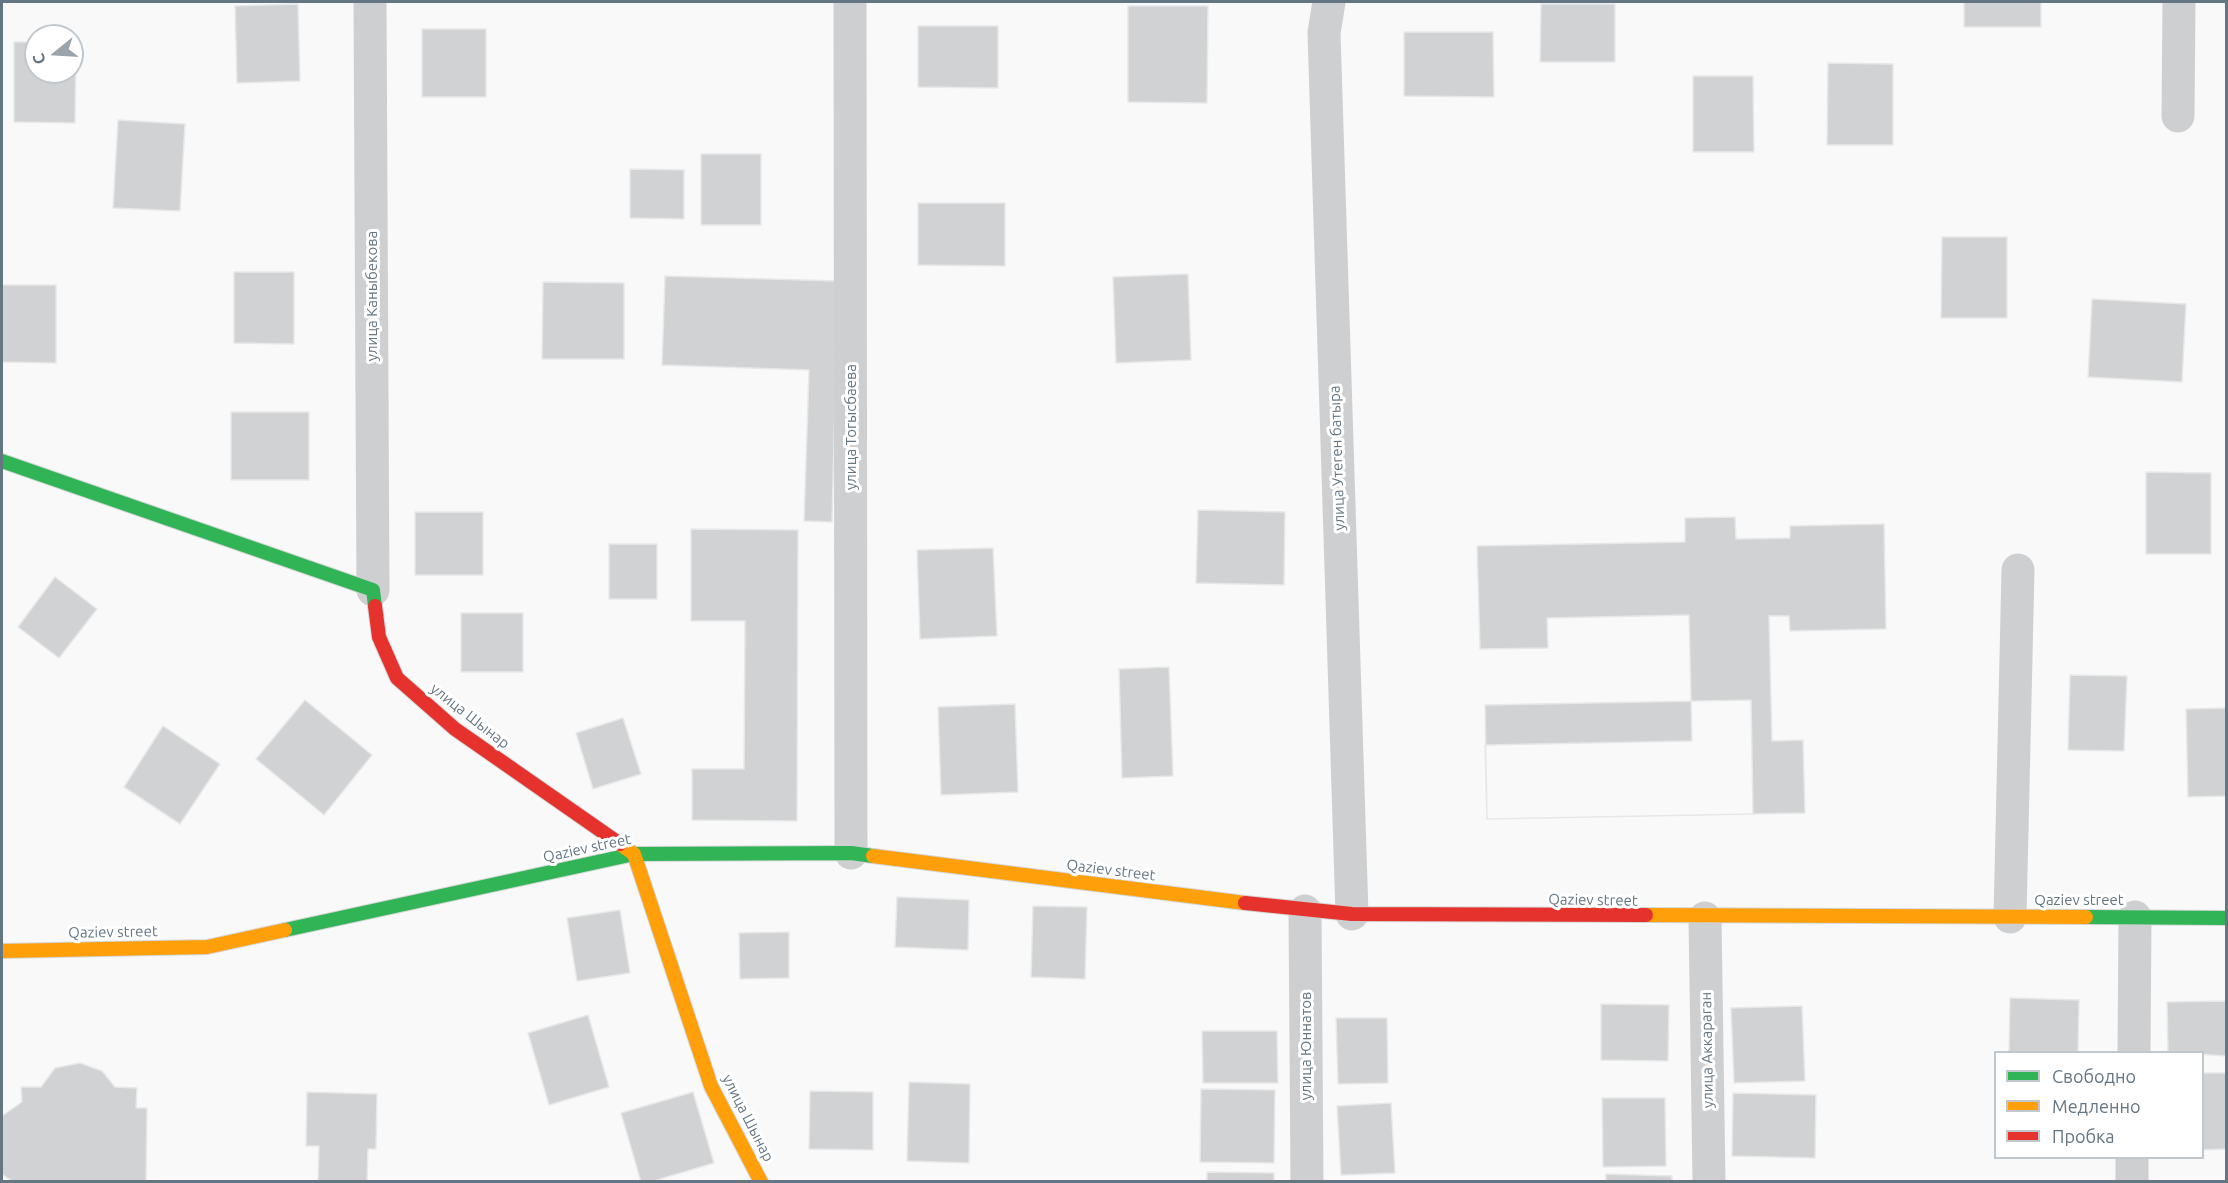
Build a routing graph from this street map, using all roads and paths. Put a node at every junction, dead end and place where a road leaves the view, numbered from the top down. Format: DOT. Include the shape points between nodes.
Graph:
graph roads {
  1 [pos="370,2"];
  2 [pos="850,2"];
  3 [pos="1329,2"];
  4 [pos="2179,2"];
  5 [pos="2178,116"];
  6 [pos="2,461"];
  7 [pos="2018,570"];
  8 [pos="373,590"];
  9 [pos="851,853"];
  10 [pos="634,854"];
  11 [pos="1305,911"];
  12 [pos="1352,914"];
  13 [pos="2010,917"];
  14 [pos="2135,917"];
  15 [pos="1705,918"];
  16 [pos="2226,918"];
  17 [pos="2,951"];
  18 [pos="2134,1051"];
  19 [pos="2132,1159"];
  20 [pos="761,1182"];
  21 [pos="1307,1182"];
  22 [pos="1709,1182"];
  23 [pos="2132,1182"];
  1 -- 8 [label="street, улица Каныбекова"];
  2 -- 9 [label="street, улица Тогысбаева"];
  3 -- 12 [label="street, улица Утеген батыра" via="1324,33"];
  4 -- 5 [label="street"];
  6 -- 8 [label="street"];
  7 -- 13 [label="street"];
  8 -- 10 [label="street, улица Шынар" via="379,637 397,678 455,729"];
  9 -- 10 [label="street, Qaziev street"];
  9 -- 11 [label="street, Qaziev street"];
  10 -- 17 [label="street, Qaziev street" via="207,947"];
  10 -- 20 [label="street, улица Шынар" via="711,1086"];
  11 -- 12 [label="street, Qaziev street"];
  11 -- 21 [label="street, улица Юннатов"];
  12 -- 15 [label="street, Qaziev street"];
  13 -- 14 [label="street, Qaziev street"];
  13 -- 15 [label="street, Qaziev street"];
  14 -- 16 [label="street, Qaziev street"];
  14 -- 18 [label="street"];
  15 -- 22 [label="street, улица Аккараган"];
  19 -- 23 [label="street"];
}
